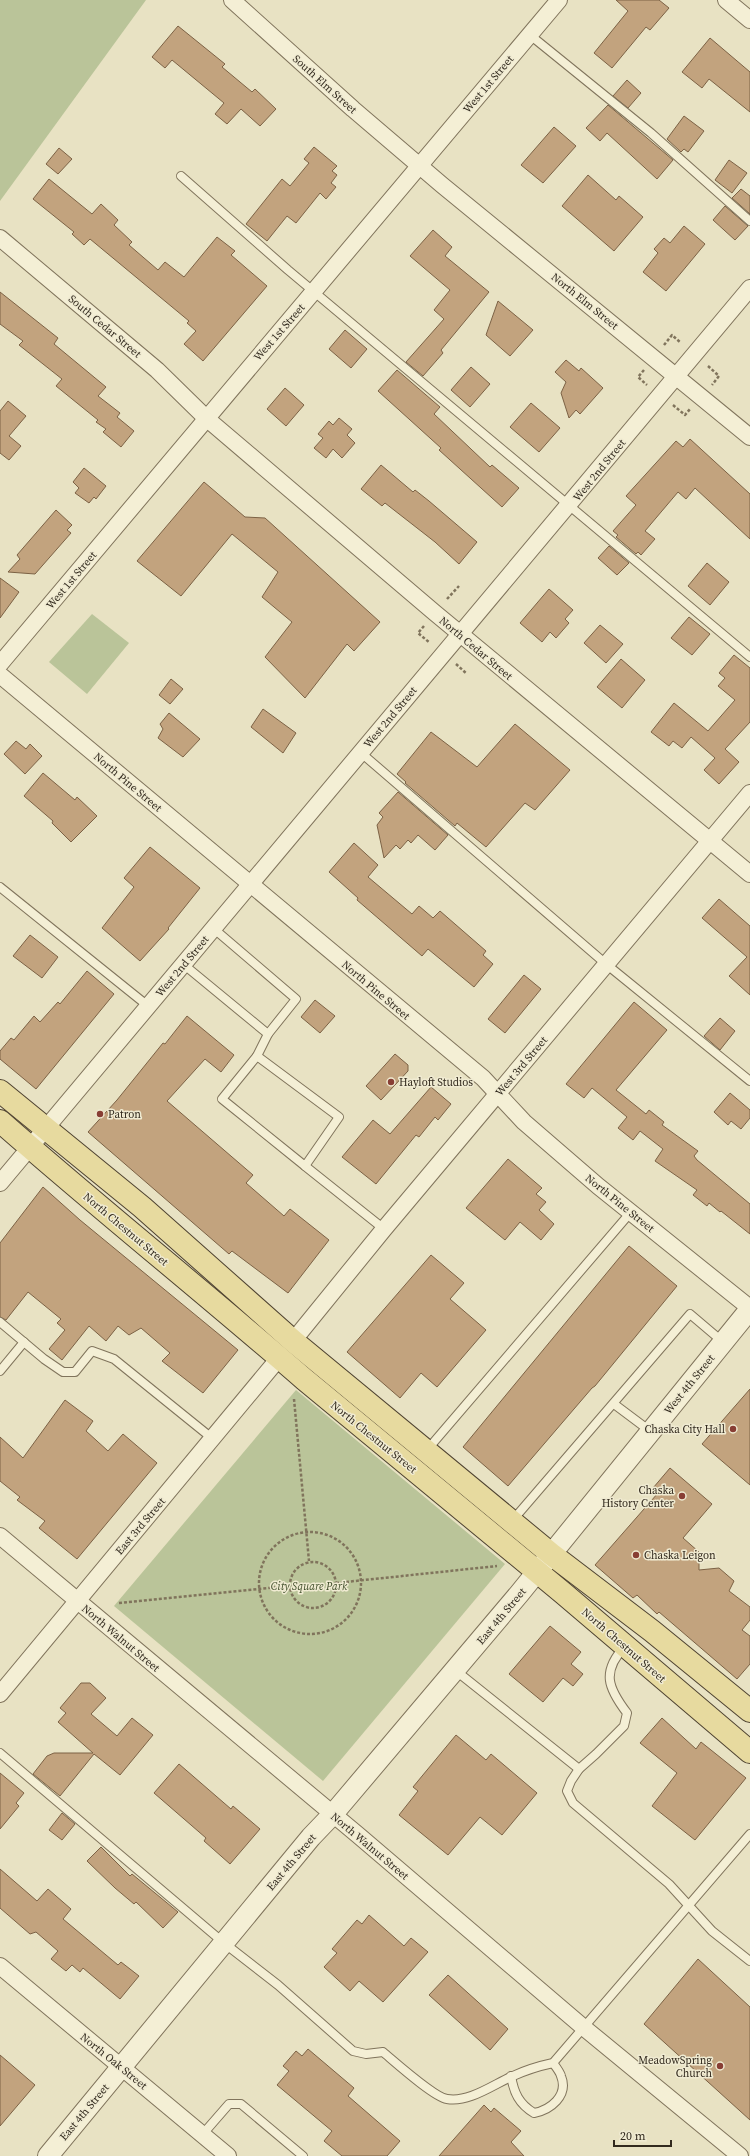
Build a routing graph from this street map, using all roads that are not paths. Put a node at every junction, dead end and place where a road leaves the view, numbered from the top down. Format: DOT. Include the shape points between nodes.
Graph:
graph roads {
  1 [pos="232,0"];
  2 [pos="559,0"];
  3 [pos="726,0"];
  4 [pos="750,20"];
  5 [pos="530,34"];
  6 [pos="420,166"];
  7 [pos="181,176"];
  8 [pos="750,221"];
  9 [pos="0,238"];
  10 [pos="750,288"];
  11 [pos="314,291"];
  12 [pos="676,376"];
  13 [pos="206,418"];
  14 [pos="750,437"];
  15 [pos="570,505"];
  16 [pos="460,634"];
  17 [pos="750,657"];
  18 [pos="0,664"];
  19 [pos="0,675"];
  20 [pos="360,752"];
  21 [pos="750,793"];
  22 [pos="710,841"];
  23 [pos="750,874"];
  24 [pos="250,884"];
  25 [pos="0,887"];
  26 [pos="213,928"];
  27 [pos="183,964"];
  28 [pos="606,964"];
  29 [pos="148,1006"];
  30 [pos="268,1034"];
  31 [pos="257,1056"];
  32 [pos="750,1081"];
  33 [pos="0,1091"];
  34 [pos="498,1094"];
  35 [pos="0,1121"];
  36 [pos="45,1128"];
  37 [pos="30,1147"];
  38 [pos="305,1166"];
  39 [pos="0,1183"];
  40 [pos="631,1212"];
  41 [pos="384,1229"];
  42 [pos="750,1308"];
  43 [pos="0,1322"];
  44 [pos="293,1341"];
  45 [pos="24,1342"];
  46 [pos="723,1342"];
  47 [pos="279,1358"];
  48 [pos="0,1371"];
  49 [pos="614,1404"];
  50 [pos="651,1432"];
  51 [pos="212,1439"];
  52 [pos="426,1451"];
  53 [pos="512,1521"];
  54 [pos="0,1536"];
  55 [pos="551,1554"];
  56 [pos="537,1572"];
  57 [pos="78,1602"];
  58 [pos="625,1646"];
  59 [pos="455,1670"];
  60 [pos="0,1694"];
  61 [pos="750,1711"];
  62 [pos="750,1752"];
  63 [pos="0,1753"];
  64 [pos="579,1769"];
  65 [pos="333,1814"];
  66 [pos="750,1834"];
  67 [pos="688,1906"];
  68 [pos="224,1943"];
  69 [pos="750,1960"];
  70 [pos="0,1966"];
  71 [pos="584,2028"];
  72 [pos="553,2063"];
  73 [pos="121,2068"];
  74 [pos="511,2076"];
  75 [pos="202,2135"];
  76 [pos="48,2156"];
  77 [pos="228,2156"];
  78 [pos="303,2156"];
  79 [pos="740,2156"];
  1 -- 6 [label="street, South Elm Street"];
  2 -- 5 [label="street, West 1st Street"];
  3 -- 4 [label="street"];
  5 -- 6 [label="street, West 1st Street"];
  5 -- 8 [label="lane" via="651,133"];
  6 -- 11 [label="street, West 1st Street"];
  6 -- 12 [label="street, North Elm Street"];
  7 -- 11 [label="lane"];
  9 -- 13 [label="street, South Cedar Street" via="157,370"];
  10 -- 12 [label="street, West 2nd Street"];
  11 -- 13 [label="street, West 1st Street"];
  11 -- 15 [label="lane"];
  12 -- 14 [label="street, North Elm Street"];
  12 -- 15 [label="street, West 2nd Street"];
  13 -- 16 [label="street, North Cedar Street"];
  13 -- 18 [label="street, West 1st Street"];
  15 -- 16 [label="street, West 2nd Street"];
  15 -- 17 [label="lane"];
  16 -- 20 [label="street, West 2nd Street"];
  16 -- 22 [label="street, North Cedar Street"];
  19 -- 24 [label="street, North Pine Street"];
  20 -- 24 [label="street, West 2nd Street"];
  20 -- 28 [label="lane"];
  21 -- 22 [label="street, West 3rd Street"];
  22 -- 23 [label="street, North Cedar Street"];
  22 -- 28 [label="street, West 3rd Street"];
  24 -- 26 [label="street, West 2nd Street"];
  24 -- 34 [label="street, North Pine Street" via="483,1078"];
  25 -- 29 [label="lane"];
  26 -- 27 [label="street, West 2nd Street"];
  26 -- 30 [label="lane" via="296,1000"];
  27 -- 29 [label="street, West 2nd Street"];
  27 -- 30 [label="lane"];
  28 -- 32 [label="lane"];
  28 -- 34 [label="street, West 3rd Street"];
  29 -- 36 [label="street, West 2nd Street"];
  30 -- 31 [label="lane"];
  31 -- 38 [label="lane" via="339,1118"];
  31 -- 38 [label="lane" via="222,1099"];
  33 -- 36 [label="main road, North Chestnut Street"];
  34 -- 40 [label="street, North Pine Street" via="524,1122"];
  34 -- 41 [label="street, West 3rd Street"];
  35 -- 37 [label="main road, North Chestnut Street"];
  36 -- 37 [label="street, West 2nd Street"];
  36 -- 44 [label="main road, North Chestnut Street" via="142,1207"];
  37 -- 39 [label="street, West 2nd Street"];
  37 -- 47 [label="main road, North Chestnut Street" via="52,1169"];
  38 -- 41 [label="lane"];
  40 -- 42 [label="street, North Pine Street"];
  40 -- 52 [label="lane"];
  41 -- 44 [label="street, West 3rd Street"];
  42 -- 46 [label="street, West 4th Street"];
  43 -- 45 [label="lane"];
  44 -- 52 [label="main road, North Chestnut Street"];
  45 -- 48 [label="lane"];
  45 -- 51 [label="lane" via="63,1372 75,1372 92,1351 114,1359"];
  46 -- 49 [label="lane" via="690,1314"];
  46 -- 50 [label="street, West 4th Street"];
  47 -- 51 [label="street, East 3rd Street"];
  47 -- 56 [label="main road, North Chestnut Street"];
  49 -- 50 [label="lane"];
  49 -- 53 [label="lane"];
  50 -- 55 [label="street, West 4th Street"];
  51 -- 57 [label="street, East 3rd Street"];
  52 -- 53 [label="main road, North Chestnut Street"];
  53 -- 55 [label="main road, North Chestnut Street"];
  54 -- 57 [label="street, North Walnut Street"];
  55 -- 56 [label="street, West 4th Street"];
  55 -- 61 [label="main road, North Chestnut Street" via="652,1631"];
  56 -- 58 [label="main road, North Chestnut Street"];
  56 -- 59 [label="street, East 4th Street"];
  57 -- 60 [label="street, East 3rd Street"];
  57 -- 65 [label="street, North Walnut Street"];
  58 -- 62 [label="main road, North Chestnut Street"];
  58 -- 64 [label="lane" via="614,1658 609,1677 614,1695 627,1713 624,1726"];
  59 -- 64 [label="lane"];
  59 -- 65 [label="street, East 4th Street"];
  63 -- 68 [label="lane"];
  64 -- 67 [label="lane" via="570,1781 567,1791 574,1803 669,1884"];
  65 -- 68 [label="street, East 4th Street"];
  65 -- 71 [label="street, North Walnut Street"];
  66 -- 67 [label="lane"];
  67 -- 69 [label="lane" via="712,1931"];
  67 -- 71 [label="lane"];
  68 -- 73 [label="street, East 4th Street"];
  68 -- 74 [label="lane" via="278,1985 353,2050 366,2054 383,2052 416,2079 447,2099 466,2097 492,2088"];
  70 -- 73 [label="street, North Oak Street"];
  71 -- 72 [label="lane"];
  71 -- 79 [label="street, North Walnut Street"];
  72 -- 74 [label="lane"];
  72 -- 74 [label="lane" via="562,2077 563,2088 560,2098 545,2111 534,2113 524,2107 517,2098"];
  73 -- 75 [label="street, North Oak Street"];
  73 -- 76 [label="street, East 4th Street"];
  75 -- 77 [label="street, North Oak Street"];
  75 -- 78 [label="lane" via="229,2104 241,2104"];
}
